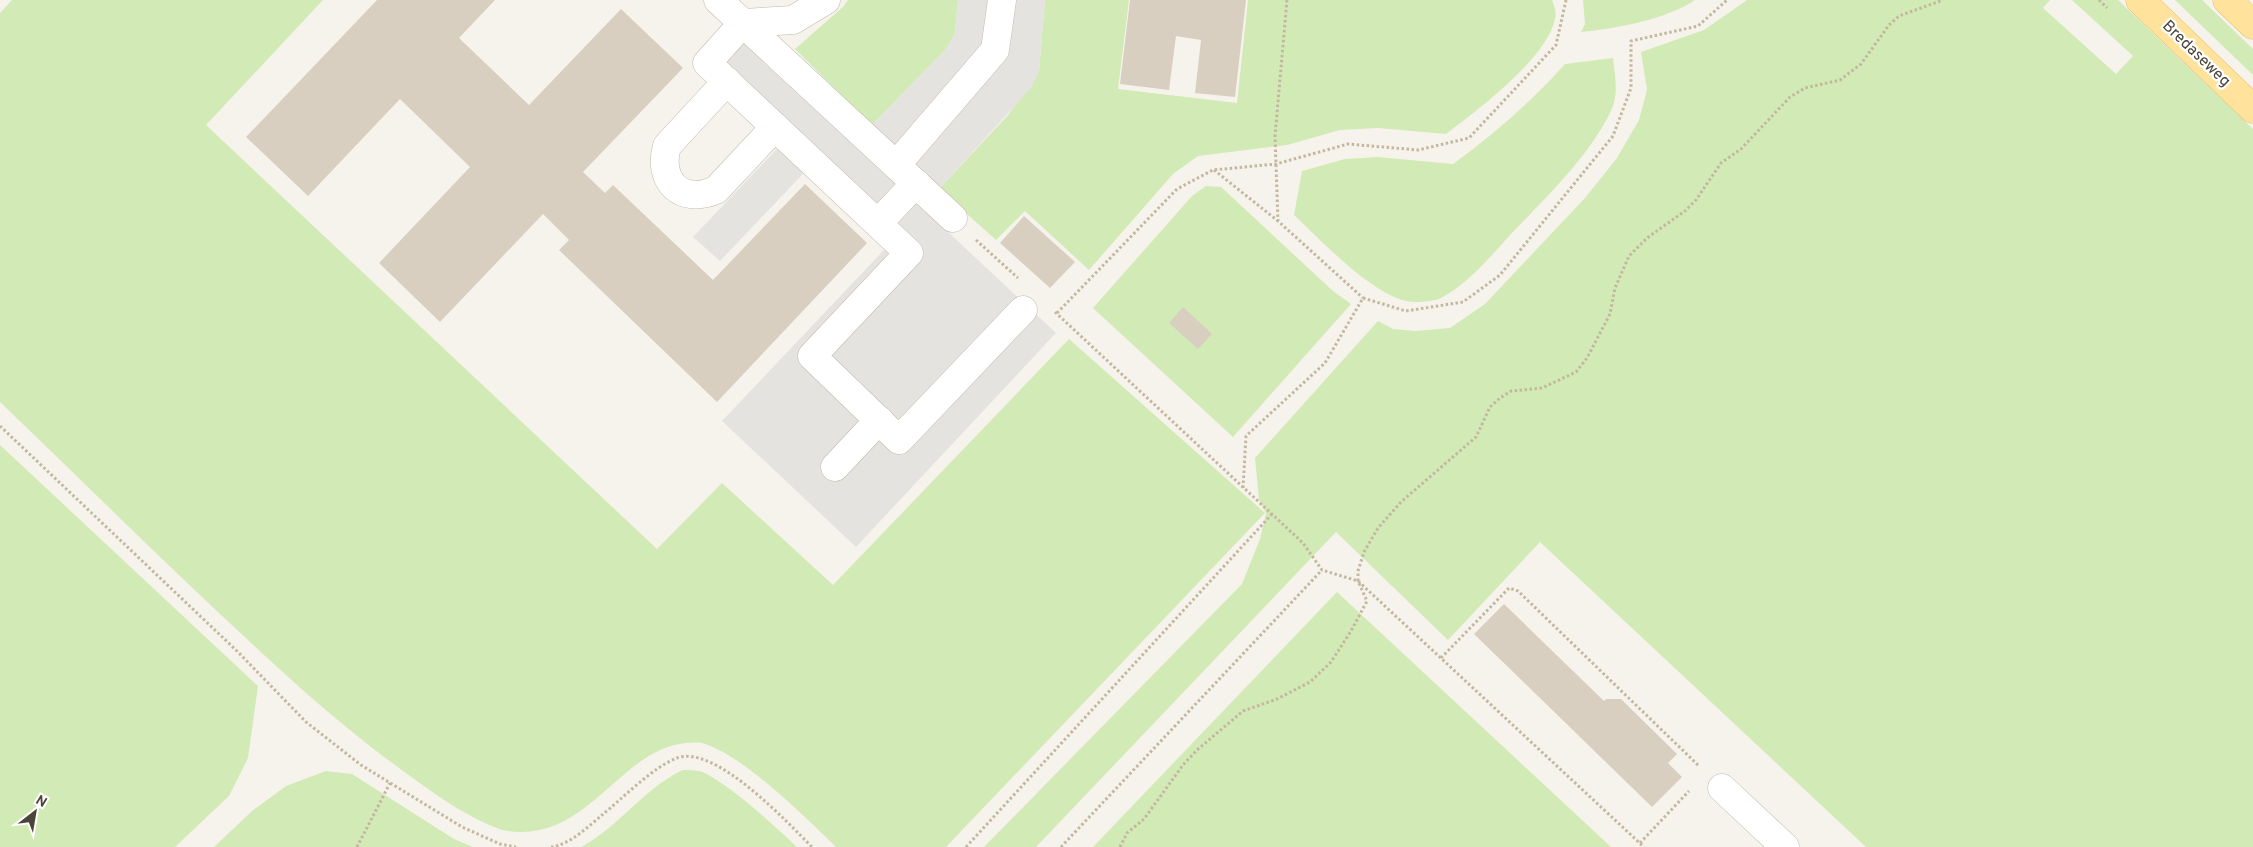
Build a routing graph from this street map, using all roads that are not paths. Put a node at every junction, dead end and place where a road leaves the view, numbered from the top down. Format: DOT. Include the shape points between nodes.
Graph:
graph roads {
  1 [pos="718,0"];
  2 [pos="826,0"];
  3 [pos="1002,0"];
  4 [pos="2140,0"];
  5 [pos="2227,0"];
  6 [pos="743,23"];
  7 [pos="2253,25"];
  8 [pos="727,81"];
  9 [pos="2253,108"];
  10 [pos="775,127"];
  11 [pos="896,164"];
  12 [pos="916,183"];
  13 [pos="954,218"];
  14 [pos="878,223"];
  15 [pos="1023,310"];
  16 [pos="879,420"];
  17 [pos="835,467"];
  18 [pos="1714,780"];
  19 [pos="1785,847"];
  1 -- 6 [label="street"];
  2 -- 6 [label="street" via="792,20"];
  3 -- 11 [label="street" via="995,50"];
  4 -- 9 [label="main road, Bredaseweg"];
  5 -- 7 [label="main road"];
  6 -- 8 [label="street" via="707,63"];
  6 -- 11 [label="street"];
  8 -- 10 [label="street"];
  8 -- 10 [label="street" via="667,146 663,159 665,173 672,185 693,195 705,195 716,190"];
  10 -- 14 [label="street"];
  11 -- 12 [label="street"];
  12 -- 13 [label="street"];
  12 -- 14 [label="street"];
  14 -- 16 [label="street" via="909,252 812,356"];
  15 -- 16 [label="street" via="899,440"];
  16 -- 17 [label="street"];
  18 -- 19 [label="street"];
}
